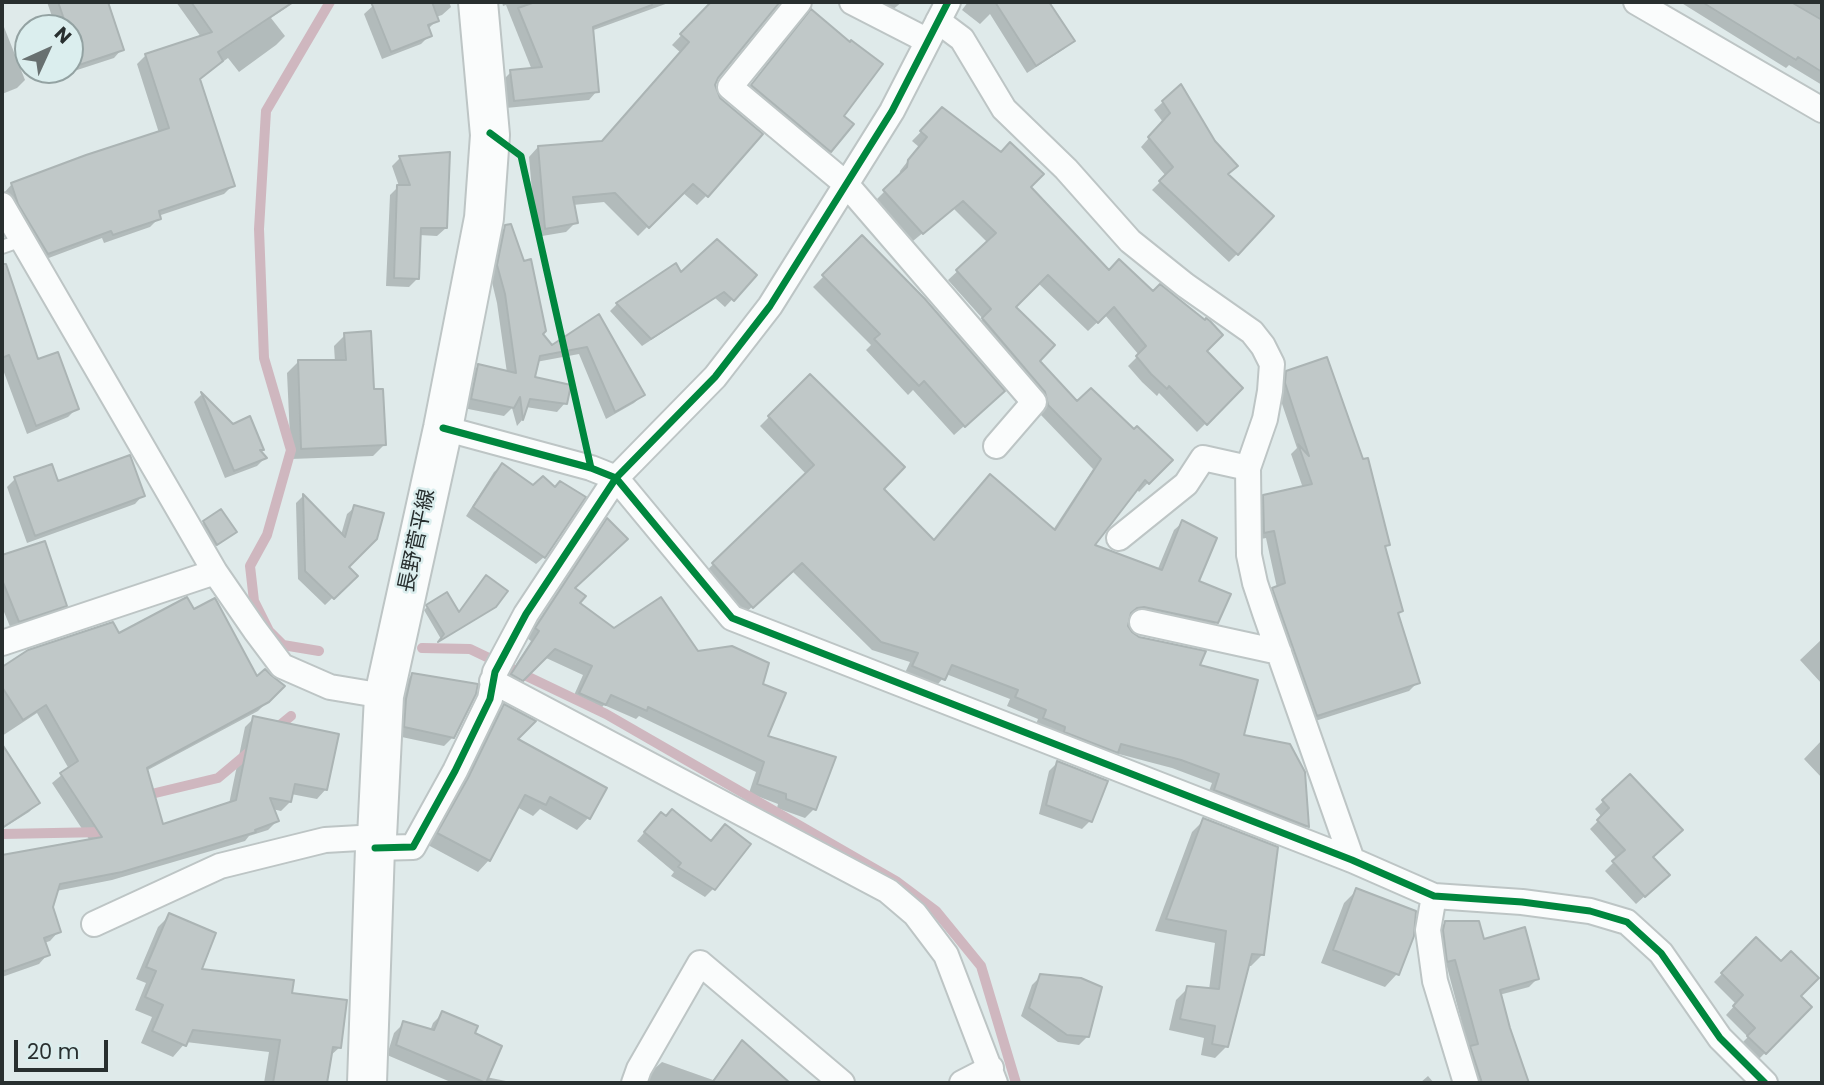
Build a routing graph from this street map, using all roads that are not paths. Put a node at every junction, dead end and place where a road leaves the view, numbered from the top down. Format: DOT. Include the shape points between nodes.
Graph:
graph roads {
  1 [pos="478,2"];
  2 [pos="799,2"];
  3 [pos="852,2"];
  4 [pos="1636,2"];
  5 [pos="938,21"];
  6 [pos="1822,110"];
  7 [pos="846,184"];
  8 [pos="2,205"];
  9 [pos="12,243"];
  10 [pos="443,428"];
  11 [pos="996,446"];
  12 [pos="1248,468"];
  13 [pos="616,478"];
  14 [pos="1119,538"];
  15 [pos="215,572"];
  16 [pos="1142,622"];
  17 [pos="2,643"];
  18 [pos="1279,652"];
  19 [pos="497,669"];
  20 [pos="384,696"];
  21 [pos="376,842"];
  22 [pos="1352,860"];
  23 [pos="1434,896"];
  24 [pos="94,925"];
  25 [pos="993,1075"];
  26 [pos="367,1083"];
  27 [pos="634,1083"];
  28 [pos="842,1083"];
  29 [pos="962,1083"];
  30 [pos="1466,1083"];
  31 [pos="1765,1083"];
  1 -- 10 [label="main road, 長野菅平線" via="490,135 484,218"];
  2 -- 7 [label="street" via="730,87"];
  3 -- 5 [label="street"];
  4 -- 6 [label="street"];
  5 -- 7 [label="street" via="892,111"];
  5 -- 12 [label="street" via="962,39 1004,108 1130,241 1263,345 1272,364 1270,391"];
  7 -- 11 [label="street" via="1034,402"];
  7 -- 13 [label="street" via="771,306 715,377"];
  8 -- 9 [label="street"];
  9 -- 15 [label="street"];
  10 -- 13 [label="street"];
  10 -- 20 [label="main road, 長野菅平線"];
  12 -- 14 [label="street" via="1203,458 1186,484"];
  12 -- 18 [label="street" via="1250,555"];
  13 -- 19 [label="street" via="526,614"];
  13 -- 22 [label="street" via="732,618"];
  15 -- 17 [label="street"];
  15 -- 20 [label="street" via="282,666 330,687"];
  16 -- 18 [label="street"];
  18 -- 22 [label="street"];
  19 -- 21 [label="street" via="490,699 413,847"];
  19 -- 25 [label="street" via="888,891 915,914 946,956"];
  20 -- 21 [label="main road, 長野菅平線"];
  21 -- 24 [label="street" via="325,840 220,866"];
  21 -- 26 [label="main road, 長野菅平線"];
  22 -- 23 [label="street"];
  23 -- 30 [label="street" via="1428,930 1435,981"];
  23 -- 31 [label="street" via="1590,911 1627,922 1661,953 1720,1038"];
  25 -- 29 [label="street"];
  27 -- 28 [label="street" via="699,963"];
}
